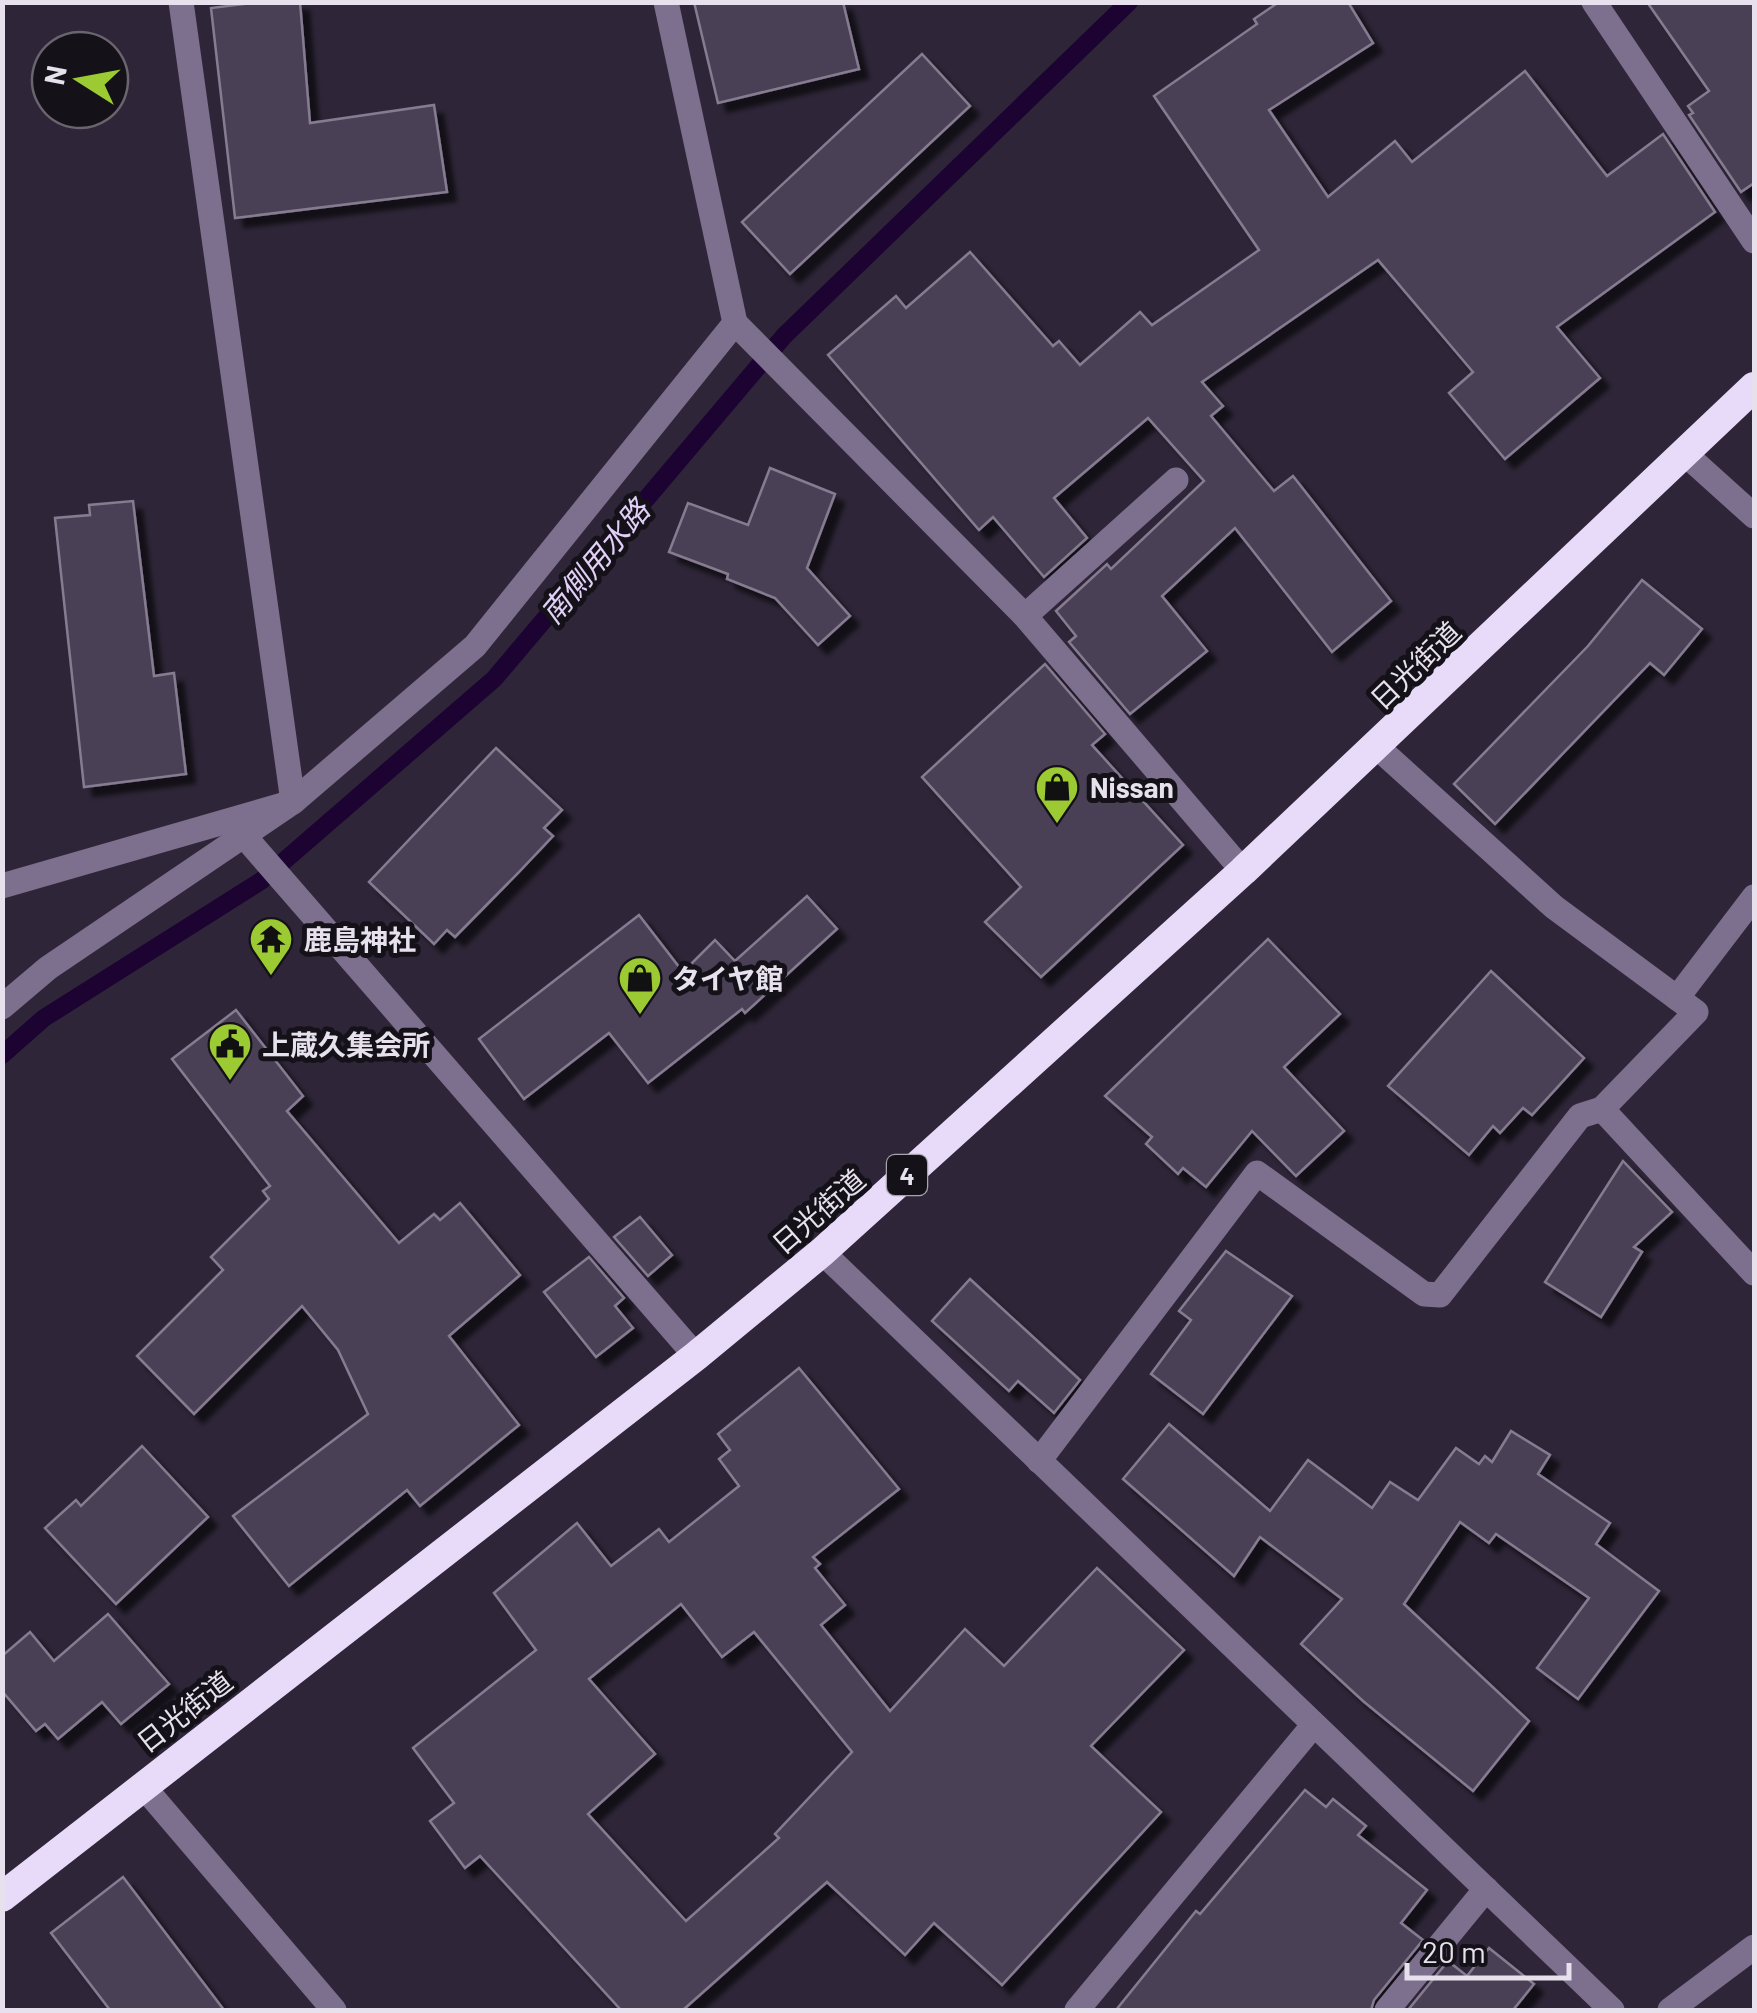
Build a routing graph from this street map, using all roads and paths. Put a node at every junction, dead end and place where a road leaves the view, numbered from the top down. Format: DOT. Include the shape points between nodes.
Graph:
graph roads {
  1 [pos="181,2"];
  2 [pos="666,2"];
  3 [pos="1594,2"];
  4 [pos="1754,240"];
  5 [pos="735,323"];
  6 [pos="1754,387"];
  7 [pos="1684,452"];
  8 [pos="1176,480"];
  9 [pos="1754,516"];
  10 [pos="1025,616"];
  11 [pos="1376,747"];
  12 [pos="292,802"];
  13 [pos="245,837"];
  14 [pos="1243,871"];
  15 [pos="2,886"];
  16 [pos="1754,897"];
  17 [pos="1677,998"];
  18 [pos="2,1007"];
  19 [pos="1602,1109"];
  20 [pos="822,1252"];
  21 [pos="1754,1273"];
  22 [pos="696,1356"];
  23 [pos="1039,1461"];
  24 [pos="1312,1727"];
  25 [pos="142,1784"];
  26 [pos="1486,1890"];
  27 [pos="2,1897"];
  28 [pos="1754,1947"];
  29 [pos="334,2010"];
  30 [pos="1077,2010"];
  31 [pos="1387,2010"];
  32 [pos="1612,2010"];
  33 [pos="1670,2010"];
  1 -- 12 [label="street"];
  2 -- 5 [label="street"];
  3 -- 4 [label="street"];
  5 -- 10 [label="street"];
  5 -- 12 [label="street" via="475,646"];
  6 -- 7 [label="highway, 日光街道 / 4"];
  7 -- 9 [label="street"];
  7 -- 11 [label="highway, 日光街道 / 4"];
  8 -- 10 [label="street"];
  10 -- 14 [label="street"];
  11 -- 14 [label="highway, 日光街道 / 4"];
  11 -- 17 [label="street" via="1554,907"];
  12 -- 13 [label="street"];
  12 -- 15 [label="street"];
  13 -- 18 [label="street" via="48,968"];
  13 -- 22 [label="street"];
  14 -- 20 [label="highway, 日光街道 / 4"];
  16 -- 17 [label="street"];
  17 -- 19 [label="street" via="1696,1012"];
  19 -- 21 [label="street"];
  19 -- 23 [label="street" via="1580,1116 1440,1295 1424,1294 1257,1174"];
  20 -- 22 [label="highway, 日光街道 / 4"];
  20 -- 23 [label="street"];
  22 -- 25 [label="highway, 日光街道 / 4"];
  23 -- 24 [label="street"];
  24 -- 26 [label="street"];
  24 -- 30 [label="street"];
  25 -- 27 [label="highway, 日光街道 / 4"];
  25 -- 29 [label="street"];
  26 -- 31 [label="street"];
  26 -- 32 [label="street"];
  28 -- 33 [label="street"];
}
